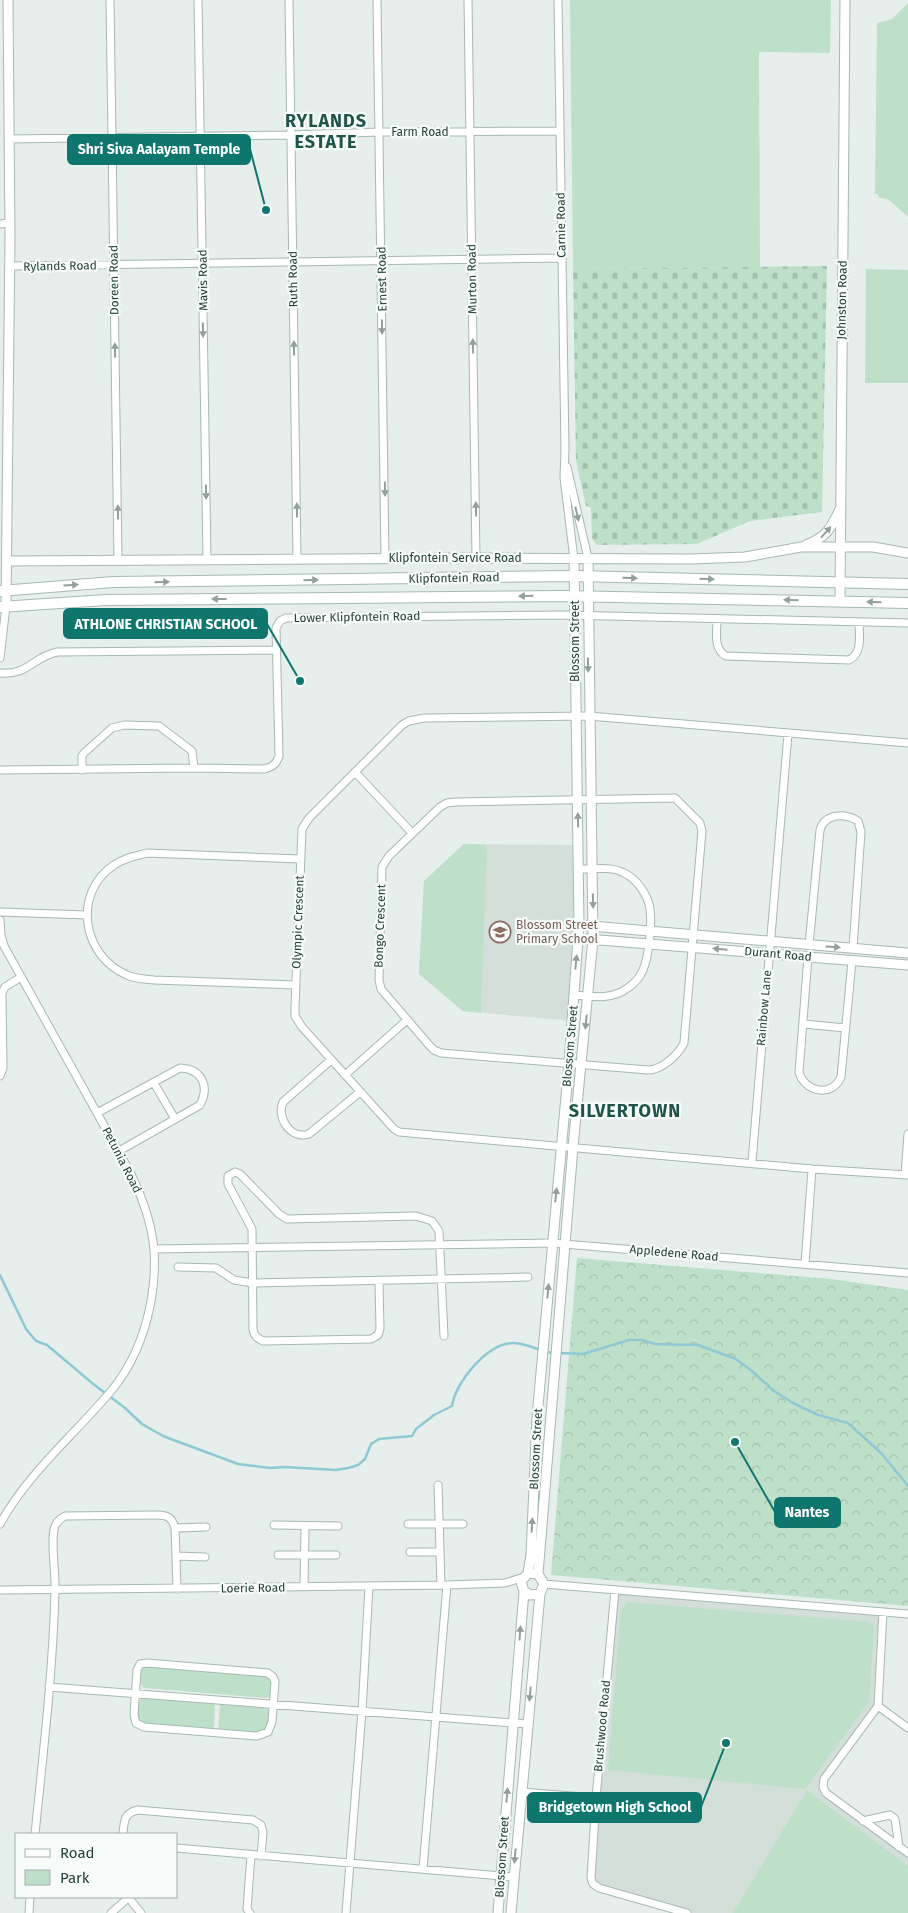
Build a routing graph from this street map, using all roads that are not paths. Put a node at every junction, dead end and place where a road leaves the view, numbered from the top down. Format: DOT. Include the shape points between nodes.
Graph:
graph roads {
  1 [pos="8,0"];
  2 [pos="110,0"];
  3 [pos="198,0"];
  4 [pos="289,0"];
  5 [pos="378,0"];
  6 [pos="468,0"];
  7 [pos="558,0"];
  8 [pos="845,0"];
  9 [pos="560,131"];
  10 [pos="380,132"];
  11 [pos="470,132"];
  12 [pos="291,135"];
  13 [pos="201,136"];
  14 [pos="112,137"];
  15 [pos="10,139"];
  16 [pos="5,223"];
  17 [pos="561,258"];
  18 [pos="472,259"];
  19 [pos="381,261"];
  20 [pos="292,262"];
  21 [pos="202,263"];
  22 [pos="114,265"];
  23 [pos="10,266"];
  24 [pos="565,449"];
  25 [pos="841,506"];
  26 [pos="841,546"];
  27 [pos="801,547"];
  28 [pos="908,553"];
  29 [pos="476,558"];
  30 [pos="574,558"];
  31 [pos="588,558"];
  32 [pos="297,559"];
  33 [pos="386,559"];
  34 [pos="3,560"];
  35 [pos="207,560"];
  36 [pos="118,561"];
  37 [pos="575,576"];
  38 [pos="588,577"];
  39 [pos="840,582"];
  40 [pos="908,584"];
  41 [pos="4,590"];
  42 [pos="574,596"];
  43 [pos="587,596"];
  44 [pos="840,601"];
  45 [pos="908,603"];
  46 [pos="3,606"];
  47 [pos="575,616"];
  48 [pos="588,616"];
  49 [pos="717,619"];
  50 [pos="860,622"];
  51 [pos="908,623"];
  52 [pos="276,650"];
  53 [pos="0,658"];
  54 [pos="0,673"];
  55 [pos="576,716"];
  56 [pos="589,716"];
  57 [pos="788,734"];
  58 [pos="908,743"];
  59 [pos="194,768"];
  60 [pos="0,770"];
  61 [pos="82,770"];
  62 [pos="355,772"];
  63 [pos="577,800"];
  64 [pos="590,800"];
  65 [pos="412,833"];
  66 [pos="300,859"];
  67 [pos="579,869"];
  68 [pos="592,869"];
  69 [pos="0,912"];
  70 [pos="86,915"];
  71 [pos="0,920"];
  72 [pos="579,925"];
  73 [pos="593,926"];
  74 [pos="649,932"];
  75 [pos="693,935"];
  76 [pos="578,938"];
  77 [pos="593,939"];
  78 [pos="769,942"];
  79 [pos="648,944"];
  80 [pos="809,945"];
  81 [pos="692,947"];
  82 [pos="853,948"];
  83 [pos="768,953"];
  84 [pos="908,954"];
  85 [pos="808,957"];
  86 [pos="852,960"];
  87 [pos="908,965"];
  88 [pos="21,976"];
  89 [pos="296,985"];
  90 [pos="574,995"];
  91 [pos="588,997"];
  92 [pos="407,1020"];
  93 [pos="804,1024"];
  94 [pos="845,1028"];
  95 [pos="331,1060"];
  96 [pos="569,1063"];
  97 [pos="581,1064"];
  98 [pos="346,1075"];
  99 [pos="0,1076"];
  100 [pos="154,1082"];
  101 [pos="360,1092"];
  102 [pos="97,1113"];
  103 [pos="175,1119"];
  104 [pos="908,1134"];
  105 [pos="561,1146"];
  106 [pos="573,1147"];
  107 [pos="119,1152"];
  108 [pos="752,1162"];
  109 [pos="812,1169"];
  110 [pos="906,1175"];
  111 [pos="552,1244"];
  112 [pos="565,1244"];
  113 [pos="440,1246"];
  114 [pos="252,1248"];
  115 [pos="154,1249"];
  116 [pos="805,1264"];
  117 [pos="178,1267"];
  118 [pos="908,1273"];
  119 [pos="528,1277"];
  120 [pos="380,1280"];
  121 [pos="442,1280"];
  122 [pos="253,1283"];
  123 [pos="444,1336"];
  124 [pos="538,1417"];
  125 [pos="552,1418"];
  126 [pos="438,1484"];
  127 [pos="0,1524"];
  128 [pos="408,1524"];
  129 [pos="439,1524"];
  130 [pos="462,1524"];
  131 [pos="274,1525"];
  132 [pos="305,1526"];
  133 [pos="338,1526"];
  134 [pos="206,1527"];
  135 [pos="175,1528"];
  136 [pos="410,1552"];
  137 [pos="440,1552"];
  138 [pos="305,1554"];
  139 [pos="278,1555"];
  140 [pos="336,1555"];
  141 [pos="176,1556"];
  142 [pos="205,1557"];
  143 [pos="538,1574"];
  144 [pos="526,1575"];
  145 [pos="505,1582"];
  146 [pos="544,1584"];
  147 [pos="444,1585"];
  148 [pos="369,1586"];
  149 [pos="304,1587"];
  150 [pos="177,1589"];
  151 [pos="0,1590"];
  152 [pos="55,1590"];
  153 [pos="523,1590"];
  154 [pos="615,1590"];
  155 [pos="540,1594"];
  156 [pos="883,1612"];
  157 [pos="908,1614"];
  158 [pos="49,1687"];
  159 [pos="134,1693"];
  160 [pos="274,1705"];
  161 [pos="878,1706"];
  162 [pos="362,1711"];
  163 [pos="437,1717"];
  164 [pos="513,1724"];
  165 [pos="527,1724"];
  166 [pos="908,1728"];
  167 [pos="521,1792"];
  168 [pos="596,1798"];
  169 [pos="863,1822"];
  170 [pos="35,1833"];
  171 [pos="123,1833"];
  172 [pos="899,1846"];
  173 [pos="178,1848"];
  174 [pos="908,1853"];
  175 [pos="252,1855"];
  176 [pos="261,1856"];
  177 [pos="351,1862"];
  178 [pos="423,1869"];
  179 [pos="500,1876"];
  180 [pos="514,1877"];
  181 [pos="30,1898"];
  182 [pos="127,1898"];
  183 [pos="129,1898"];
  184 [pos="247,1912"];
  185 [pos="29,1913"];
  186 [pos="111,1913"];
  187 [pos="141,1913"];
  188 [pos="346,1913"];
  189 [pos="498,1913"];
  190 [pos="511,1913"];
  191 [pos="687,1913"];
  1 -- 15 [label="street"];
  2 -- 14 [label="street, Doreen Road"];
  3 -- 13 [label="street, Mavis Road"];
  4 -- 12 [label="street, Ruth Road"];
  5 -- 10 [label="street, Ernest Road"];
  6 -- 11 [label="street, Murton Road"];
  7 -- 9 [label="street, Carnie Road"];
  8 -- 25 [label="street, Johnston Road"];
  9 -- 11 [label="street, Farm Road"];
  9 -- 17 [label="street, Carnie Road"];
  10 -- 11 [label="street, Farm Road"];
  10 -- 12 [label="street, Farm Road"];
  10 -- 19 [label="street, Ernest Road"];
  11 -- 18 [label="street, Murton Road"];
  12 -- 13 [label="street, Farm Road"];
  12 -- 20 [label="street, Ruth Road"];
  13 -- 14 [label="street, Farm Road"];
  13 -- 21 [label="street, Mavis Road"];
  14 -- 15 [label="street, Farm Road"];
  14 -- 22 [label="street, Doreen Road"];
  15 -- 16 [label="street"];
  16 -- 23 [label="street"];
  17 -- 18 [label="street, Rylands Road"];
  17 -- 24 [label="street, Carnie Road"];
  18 -- 19 [label="street, Rylands Road"];
  29 -- 18 [label="street, Murton Road, one-way"];
  19 -- 20 [label="street, Rylands Road"];
  19 -- 33 [label="street, Ernest Road, one-way"];
  20 -- 21 [label="street, Rylands Road"];
  32 -- 20 [label="street, Ruth Road, one-way"];
  21 -- 22 [label="street, Rylands Road"];
  21 -- 35 [label="street, Mavis Road, one-way"];
  22 -- 23 [label="street, Rylands Road"];
  36 -- 22 [label="street, Doreen Road, one-way"];
  23 -- 34 [label="street"];
  24 -- 30 [label="street, Carnie Road" via="564,478"];
  24 -- 31 [label="street, Carnie Road, one-way"];
  25 -- 26 [label="street, Johnston Road"];
  27 -- 25 [label="street, one-way" via="825,536"];
  26 -- 27 [label="street, Klipfontein Service Road"];
  26 -- 28 [label="street, Klipfontein Service Road" via="890,548"];
  26 -- 39 [label="street, Johnston Road"];
  27 -- 31 [label="street, Klipfontein Service Road" via="745,557"];
  29 -- 30 [label="street, Klipfontein Service Road"];
  29 -- 33 [label="street, Klipfontein Service Road"];
  30 -- 31 [label="street, Klipfontein Service Road"];
  30 -- 37 [label="street, Carnie Road"];
  31 -- 38 [label="street, Carnie Road"];
  32 -- 33 [label="street, Klipfontein Service Road"];
  32 -- 35 [label="street, Klipfontein Service Road"];
  34 -- 36 [label="street, Klipfontein Service Road"];
  34 -- 41 [label="street"];
  35 -- 36 [label="street, Klipfontein Service Road"];
  37 -- 38 [label="main road, Klipfontein Road"];
  41 -- 37 [label="main road, Klipfontein Road, one-way" via="113,582"];
  37 -- 42 [label="street, Blossom Street"];
  38 -- 39 [label="main road, Klipfontein Road, one-way"];
  38 -- 43 [label="street, Blossom Street"];
  39 -- 40 [label="main road, Klipfontein Road"];
  39 -- 44 [label="street, Johnston Road"];
  41 -- 46 [label="street"];
  42 -- 43 [label="main road, Klipfontein Road"];
  42 -- 46 [label="main road, Klipfontein Road, one-way" via="106,600"];
  42 -- 47 [label="street, Blossom Street"];
  44 -- 43 [label="main road, Klipfontein Road, one-way"];
  43 -- 48 [label="street, Blossom Street"];
  45 -- 44 [label="main road, Klipfontein Road, one-way"];
  46 -- 53 [label="street"];
  47 -- 48 [label="street, Lower Klipfontein Road"];
  47 -- 52 [label="street, Lower Klipfontein Road" via="286,618 277,624"];
  47 -- 55 [label="street, Blossom Street"];
  48 -- 49 [label="street, Lower Klipfontein Road"];
  48 -- 56 [label="street, Blossom Street, one-way"];
  49 -- 50 [label="street, Lower Klipfontein Road"];
  49 -- 50 [label="street" via="717,647 726,656 849,660 859,649"];
  50 -- 51 [label="street, Lower Klipfontein Road"];
  52 -- 54 [label="street" via="56,652 46,654 18,673"];
  52 -- 59 [label="street" via="277,763 264,769"];
  55 -- 56 [label="street, Olympic Crescent"];
  55 -- 62 [label="street, Olympic Crescent" via="416,719 402,726"];
  55 -- 63 [label="street, Blossom Street"];
  56 -- 57 [label="street, Olympic Crescent"];
  56 -- 64 [label="street, Blossom Street"];
  57 -- 58 [label="street, Olympic Crescent"];
  57 -- 78 [label="street, Rainbow Lane"];
  59 -- 61 [label="street"];
  59 -- 61 [label="street" via="192,751 164,728 124,725 112,728 84,753"];
  60 -- 61 [label="street"];
  62 -- 65 [label="street"];
  62 -- 66 [label="street, Olympic Crescent" via="304,824 300,835"];
  63 -- 64 [label="street, Bongo Crescent"];
  63 -- 65 [label="street, Bongo Crescent" via="446,803"];
  67 -- 63 [label="street, Blossom Street, one-way"];
  64 -- 68 [label="street, Blossom Street"];
  64 -- 75 [label="street, Bongo Crescent" via="675,798 700,823"];
  65 -- 92 [label="street, Bongo Crescent" via="382,866 379,980 381,989"];
  66 -- 70 [label="street" via="147,853 129,857 106,871 97,882"];
  66 -- 89 [label="street, Olympic Crescent"];
  67 -- 68 [label="street"];
  67 -- 72 [label="street, Blossom Street"];
  68 -- 73 [label="street, Blossom Street, one-way"];
  68 -- 74 [label="street" via="616,869 635,880 650,909"];
  69 -- 70 [label="street"];
  70 -- 89 [label="street" via="91,940 101,955 118,971 133,978"];
  71 -- 88 [label="street, Petunia Road" via="4,946"];
  72 -- 73 [label="street, Durant Road"];
  72 -- 76 [label="street, Blossom Street"];
  73 -- 74 [label="street, Durant Road"];
  73 -- 77 [label="street, Blossom Street"];
  74 -- 75 [label="street, Durant Road"];
  74 -- 79 [label="street"];
  75 -- 78 [label="street, Durant Road"];
  75 -- 81 [label="street, Bongo Crescent"];
  76 -- 77 [label="street, Durant Road"];
  90 -- 76 [label="street, Blossom Street, one-way"];
  77 -- 79 [label="street, Durant Road"];
  77 -- 91 [label="street, Blossom Street"];
  78 -- 80 [label="street, Durant Road"];
  78 -- 83 [label="street, Rainbow Lane"];
  79 -- 81 [label="street, Durant Road"];
  79 -- 91 [label="street" via="643,971 628,989 608,997"];
  80 -- 82 [label="street, Durant Road, one-way"];
  80 -- 82 [label="street" via="820,830 822,823 833,816 858,821 861,832"];
  83 -- 81 [label="street, Durant Road, one-way"];
  81 -- 97 [label="street, Bongo Crescent" via="685,1038 681,1049 654,1070"];
  82 -- 84 [label="street, Durant Road"];
  83 -- 85 [label="street, Durant Road"];
  83 -- 108 [label="street, Rainbow Lane"];
  85 -- 86 [label="street, Durant Road"];
  85 -- 93 [label="street"];
  86 -- 87 [label="street, Durant Road"];
  86 -- 94 [label="street"];
  88 -- 99 [label="street" via="2,993 3,1068"];
  88 -- 102 [label="street, Petunia Road"];
  89 -- 95 [label="street, Olympic Crescent" via="298,1022"];
  90 -- 91 [label="street"];
  90 -- 96 [label="street, Blossom Street"];
  91 -- 97 [label="street, Blossom Street, one-way"];
  92 -- 96 [label="street, Bongo Crescent" via="434,1050 441,1053"];
  92 -- 98 [label="street"];
  93 -- 94 [label="street"];
  93 -- 94 [label="street" via="799,1072 807,1087 812,1089 826,1090 838,1083"];
  95 -- 98 [label="street, Olympic Crescent"];
  95 -- 101 [label="street" via="284,1102 282,1120 296,1135 309,1134"];
  96 -- 97 [label="street, Bongo Crescent"];
  96 -- 105 [label="street, Blossom Street"];
  97 -- 106 [label="street, Blossom Street"];
  98 -- 101 [label="street, Olympic Crescent"];
  100 -- 102 [label="street"];
  100 -- 103 [label="street"];
  100 -- 103 [label="street" via="180,1068 189,1068 198,1074 204,1085 203,1100"];
  101 -- 105 [label="street, Olympic Crescent" via="399,1132"];
  102 -- 107 [label="street, Petunia Road"];
  103 -- 107 [label="street"];
  104 -- 110 [label="street"];
  105 -- 106 [label="street, Olympic Crescent"];
  111 -- 105 [label="street, Blossom Street, one-way"];
  106 -- 108 [label="street, Olympic Crescent"];
  106 -- 112 [label="street, Blossom Street"];
  107 -- 115 [label="street, Petunia Road" via="144,1204"];
  108 -- 109 [label="street, Olympic Crescent"];
  109 -- 110 [label="street, Olympic Crescent"];
  109 -- 116 [label="street"];
  111 -- 112 [label="street, Appledene Road"];
  111 -- 113 [label="street, Appledene Road"];
  124 -- 111 [label="street, Blossom Street, one-way"];
  112 -- 116 [label="street, Appledene Road"];
  112 -- 125 [label="street, Blossom Street"];
  113 -- 114 [label="street, Appledene Road"];
  113 -- 114 [label="street" via="437,1226 416,1216 288,1219 235,1172 227,1180 251,1224"];
  113 -- 121 [label="street"];
  114 -- 115 [label="street, Appledene Road"];
  114 -- 122 [label="street"];
  115 -- 127 [label="street, Petunia Road" via="152,1287 144,1327 132,1358 113,1388 24,1490"];
  116 -- 118 [label="street, Appledene Road"];
  117 -- 122 [label="street" via="216,1268 234,1280"];
  119 -- 121 [label="street"];
  120 -- 121 [label="street"];
  120 -- 122 [label="street"];
  120 -- 122 [label="street" via="380,1329 378,1335 371,1339 258,1339 253,1329"];
  121 -- 123 [label="street"];
  124 -- 125 [label="street"];
  144 -- 124 [label="street, Blossom Street, one-way" via="531,1554"];
  125 -- 143 [label="street, Blossom Street"];
  126 -- 129 [label="street"];
  128 -- 129 [label="street"];
  129 -- 130 [label="street"];
  129 -- 137 [label="street"];
  131 -- 132 [label="street"];
  132 -- 133 [label="street"];
  132 -- 138 [label="street"];
  134 -- 135 [label="street"];
  135 -- 141 [label="street"];
  135 -- 152 [label="street" via="173,1520 164,1515 65,1516 54,1528"];
  136 -- 137 [label="street"];
  137 -- 147 [label="street"];
  138 -- 139 [label="street"];
  138 -- 140 [label="street"];
  138 -- 149 [label="street"];
  141 -- 142 [label="street"];
  141 -- 150 [label="street"];
  143 -- 144 [label="street"];
  143 -- 146 [label="street"];
  144 -- 145 [label="street, Loerie Road"];
  144 -- 153 [label="street" via="521,1582"];
  145 -- 147 [label="street, Loerie Road"];
  145 -- 153 [label="street, Loerie Road"];
  146 -- 154 [label="street"];
  146 -- 155 [label="street"];
  147 -- 148 [label="street, Loerie Road"];
  147 -- 163 [label="street"];
  148 -- 149 [label="street, Loerie Road"];
  148 -- 162 [label="street"];
  149 -- 150 [label="street, Loerie Road"];
  150 -- 152 [label="street, Loerie Road"];
  151 -- 152 [label="street, Loerie Road"];
  152 -- 158 [label="street"];
  153 -- 155 [label="street" via="530,1595"];
  164 -- 153 [label="street, Blossom Street, one-way"];
  154 -- 156 [label="street"];
  154 -- 168 [label="street, Brushwood Road"];
  155 -- 165 [label="street, Blossom Street, one-way"];
  156 -- 157 [label="street"];
  156 -- 161 [label="street"];
  158 -- 159 [label="street"];
  158 -- 170 [label="street"];
  159 -- 160 [label="street"];
  159 -- 160 [label="street" via="136,1724 144,1727 257,1736 268,1732"];
  159 -- 160 [label="street" via="136,1670 140,1664 268,1673 276,1682"];
  160 -- 162 [label="street"];
  161 -- 166 [label="street"];
  161 -- 169 [label="street" via="824,1779 822,1787 826,1794"];
  162 -- 163 [label="street"];
  162 -- 177 [label="street"];
  163 -- 164 [label="street"];
  163 -- 178 [label="street"];
  164 -- 165 [label="street"];
  179 -- 164 [label="street, Blossom Street, one-way"];
  165 -- 167 [label="street, Blossom Street"];
  167 -- 168 [label="street"];
  167 -- 180 [label="street, Blossom Street, one-way"];
  168 -- 191 [label="street, Brushwood Road" via="591,1868 593,1884"];
  169 -- 172 [label="street"];
  169 -- 172 [label="street" via="890,1815 895,1819"];
  171 -- 176 [label="street" via="124,1819 130,1812 138,1810 253,1820 261,1825"];
  172 -- 174 [label="street"];
  173 -- 175 [label="street"];
  175 -- 176 [label="street"];
  175 -- 184 [label="street"];
  176 -- 177 [label="street"];
  177 -- 178 [label="street"];
  177 -- 188 [label="street"];
  178 -- 179 [label="street"];
  179 -- 180 [label="street"];
  179 -- 189 [label="street, Blossom Street"];
  180 -- 190 [label="street, Blossom Street"];
  181 -- 185 [label="street"];
  182 -- 186 [label="street"];
  183 -- 187 [label="street"];
}
